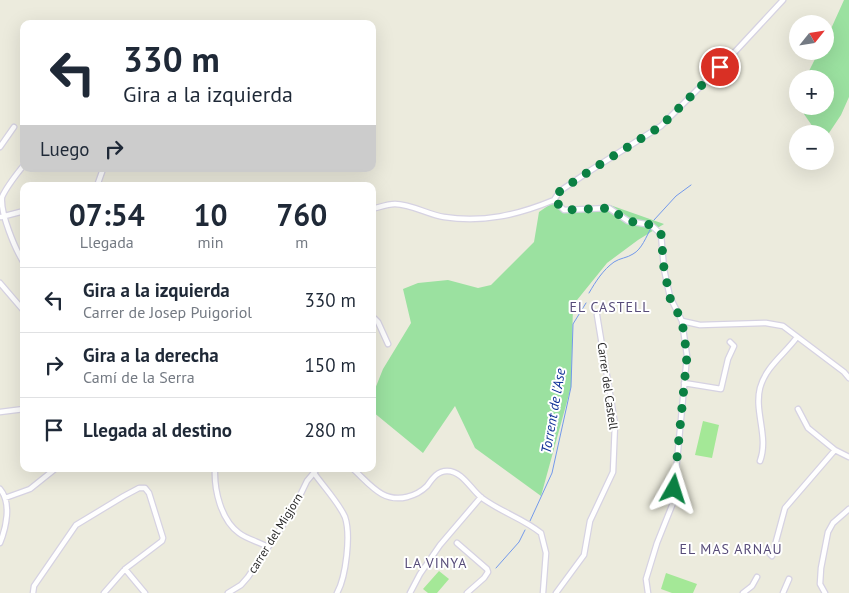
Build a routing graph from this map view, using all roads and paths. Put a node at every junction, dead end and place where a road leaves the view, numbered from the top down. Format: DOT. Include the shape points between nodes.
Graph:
graph roads {
  1 [pos="783,0"];
  2 [pos="14,127"];
  3 [pos="0,147"];
  4 [pos="20,171"];
  5 [pos="554,200"];
  6 [pos="376,208"];
  7 [pos="20,212"];
  8 [pos="1,217"];
  9 [pos="20,256"];
  10 [pos="0,283"];
  11 [pos="20,306"];
  12 [pos="597,315"];
  13 [pos="376,320"];
  14 [pos="682,321"];
  15 [pos="796,337"];
  16 [pos="730,342"];
  17 [pos="388,344"];
  18 [pos="849,378"];
  19 [pos="684,383"];
  20 [pos="798,409"];
  21 [pos="20,410"];
  22 [pos="0,412"];
  23 [pos="835,450"];
  24 [pos="849,457"];
  25 [pos="760,461"];
  26 [pos="52,472"];
  27 [pos="215,472"];
  28 [pos="315,472"];
  29 [pos="317,472"];
  30 [pos="356,472"];
  31 [pos="0,489"];
  32 [pos="481,497"];
  33 [pos="5,498"];
  34 [pos="849,509"];
  35 [pos="0,543"];
  36 [pos="457,543"];
  37 [pos="268,547"];
  38 [pos="770,554"];
  39 [pos="125,569"];
  40 [pos="757,577"];
  41 [pos="789,579"];
  42 [pos="33,593"];
  43 [pos="104,593"];
  44 [pos="145,593"];
  45 [pos="228,593"];
  46 [pos="337,593"];
  47 [pos="410,593"];
  48 [pos="467,593"];
  49 [pos="543,593"];
  50 [pos="556,593"];
  51 [pos="648,593"];
  52 [pos="743,593"];
  53 [pos="783,593"];
  54 [pos="826,593"];
  1 -- 5 [label="street" via="661,126 560,191"];
  2 -- 3 [label="street"];
  4 -- 8 [label="street" via="2,198"];
  5 -- 6 [label="street" via="530,210 477,220 443,217 396,204"];
  5 -- 14 [label="street" via="564,210 609,208 628,221 651,225 661,234 670,298"];
  7 -- 8 [label="street"];
  8 -- 9 [label="street"];
  10 -- 11 [label="street"];
  12 -- 50 [label="street, Carrer del Castell" via="615,424 613,472 590,521 584,555"];
  13 -- 17 [label="street"];
  14 -- 15 [label="street" via="700,325 766,323 783,326"];
  14 -- 19 [label="street" via="687,356"];
  15 -- 18 [label="street"];
  15 -- 25 [label="street" via="777,358 760,387 764,451"];
  16 -- 19 [label="street" via="734,346 721,389"];
  19 -- 51 [label="street" via="673,503 646,579"];
  20 -- 23 [label="street" via="808,428"];
  21 -- 22 [label="street"];
  23 -- 24 [label="street"];
  23 -- 38 [label="street" via="785,508 772,556"];
  26 -- 33 [label="street" via="30,490"];
  27 -- 37 [label="street" via="217,493 231,525 243,536"];
  28 -- 37 [label="street, carrer del Migjorn"];
  29 -- 46 [label="street" via="344,515 347,526 344,572"];
  30 -- 32 [label="street" via="381,494 392,499 418,493 445,470 458,474"];
  31 -- 33 [label="street"];
  32 -- 47 [label="street" via="440,545"];
  32 -- 49 [label="street" via="541,533 546,553"];
  33 -- 35 [label="street" via="5,522"];
  34 -- 54 [label="street" via="828,532 820,584"];
  36 -- 48 [label="street" via="488,572"];
  37 -- 45 [label="street, carrer del Migjorn" via="248,576"];
  39 -- 42 [label="street" via="164,538 145,488 124,496 76,525 34,586"];
  39 -- 43 [label="street"];
  39 -- 44 [label="street"];
  40 -- 52 [label="street"];
  41 -- 53 [label="street"];
}
